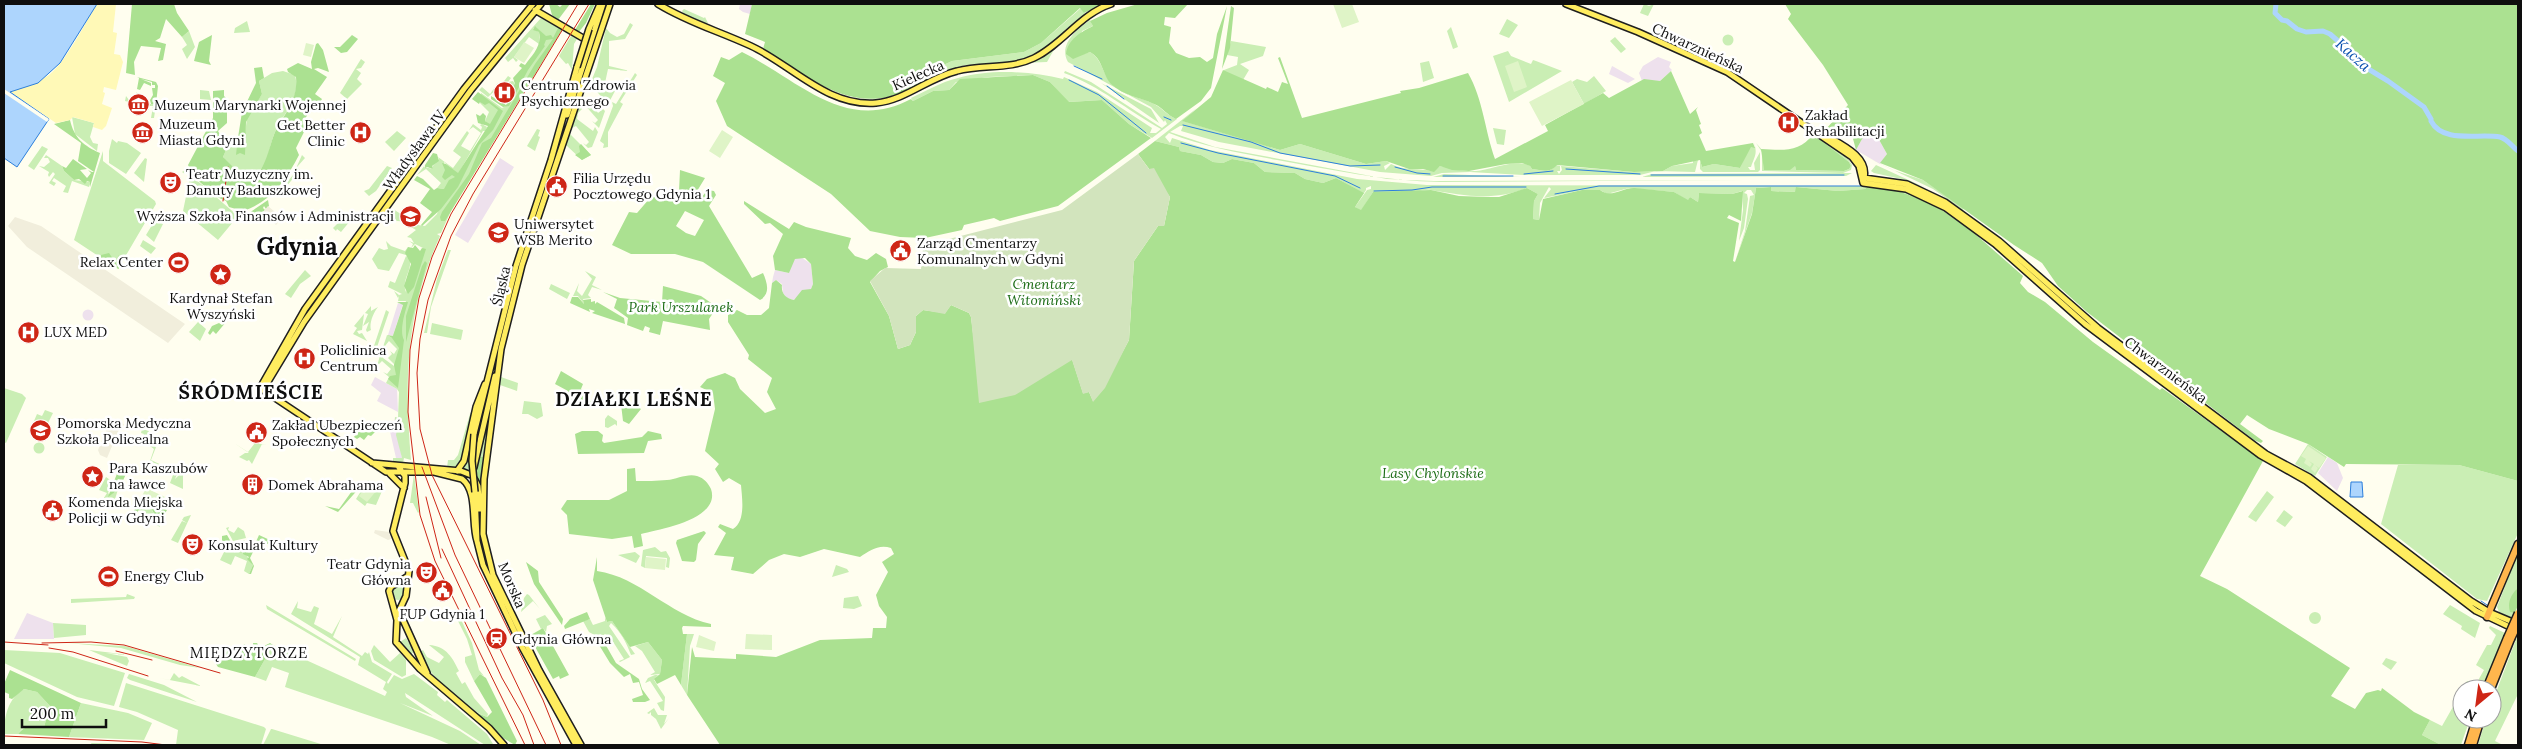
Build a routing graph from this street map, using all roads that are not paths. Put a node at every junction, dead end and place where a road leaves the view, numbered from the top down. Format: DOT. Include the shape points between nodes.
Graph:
graph roads {
  1 [pos="541,4"];
  2 [pos="601,4"];
  3 [pos="610,4"];
  4 [pos="658,4"];
  5 [pos="663,4"];
  6 [pos="1112,4"];
  7 [pos="1566,4"];
  8 [pos="530,5"];
  9 [pos="536,11"];
  10 [pos="677,14"];
  11 [pos="598,36"];
  12 [pos="580,37"];
  13 [pos="592,40"];
  14 [pos="587,57"];
  15 [pos="554,149"];
  16 [pos="502,349"];
  17 [pos="490,375"];
  18 [pos="262,389"];
  19 [pos="372,462"];
  20 [pos="398,466"];
  21 [pos="404,473"];
  22 [pos="472,473"];
  23 [pos="390,474"];
  24 [pos="456,474"];
  25 [pos="484,479"];
  26 [pos="404,488"];
  27 [pos="474,492"];
  28 [pos="483,525"];
  29 [pos="477,541"];
  30 [pos="2518,544"];
  31 [pos="408,576"];
  32 [pos="2518,613"];
  33 [pos="2488,615"];
  34 [pos="2518,624"];
  35 [pos="2518,630"];
  36 [pos="2509,638"];
  37 [pos="416,652"];
  38 [pos="409,658"];
  39 [pos="428,675"];
  40 [pos="2491,679"];
  41 [pos="2495,679"];
  42 [pos="2473,729"];
  43 [pos="2478,729"];
  44 [pos="504,745"];
  45 [pos="576,745"];
  46 [pos="581,745"];
  47 [pos="2468,745"];
  48 [pos="2473,745"];
  1 -- 9 [label="main road, Władysława IV"];
  2 -- 13 [label="main road"];
  2 -- 15 [label="main road, Śląska, bridge" via="589,29"];
  3 -- 11 [label="main road, Śląska"];
  4 -- 10 [label="main road, Kielecka"];
  5 -- 10 [label="main road, Kielecka"];
  6 -- 10 [label="main road, Kielecka" via="1088,15 1048,50 1028,60 1006,67 955,71 902,96 876,103 853,102 830,94 765,53"];
  7 -- 33 [label="main road, Chwarznieńska" via="1728,72 1856,160 1863,183 1900,188 1936,202 2030,272 2098,334 2260,455 2306,481 2458,598"];
  8 -- 9 [label="main road"];
  8 -- 18 [label="main road, Władysława IV" via="466,86 306,308"];
  9 -- 12 [label="main road"];
  9 -- 18 [label="main road, Władysława IV" via="456,110 304,322"];
  11 -- 13 [label="main road"];
  11 -- 16 [label="main road, Śląska" via="525,253"];
  12 -- 13 [label="main road"];
  12 -- 14 [label="main road"];
  13 -- 14 [label="main road"];
  14 -- 15 [label="main road"];
  15 -- 17 [label="main road, Śląska" via="516,266"];
  16 -- 22 [label="main road"];
  16 -- 25 [label="main road, Śląska"];
  17 -- 24 [label="main road" via="476,407 464,461"];
  17 -- 27 [label="main road, Śląska, bridge" via="474,434"];
  18 -- 19 [label="main road"];
  19 -- 20 [label="main road"];
  19 -- 23 [label="main road"];
  20 -- 21 [label="main road"];
  20 -- 23 [label="main road"];
  20 -- 24 [label="main road"];
  21 -- 23 [label="main road"];
  21 -- 24 [label="main road"];
  21 -- 26 [label="main road"];
  22 -- 24 [label="main road"];
  22 -- 28 [label="main road" via="478,486"];
  23 -- 26 [label="main road"];
  24 -- 29 [label="main road" via="469,486"];
  25 -- 28 [label="main road, Morska"];
  26 -- 31 [label="main road" via="393,531 409,567"];
  27 -- 29 [label="main road, Morska"];
  28 -- 46 [label="main road, Morska" via="484,543 493,575 539,670"];
  29 -- 45 [label="main road, Morska" via="483,565 515,633"];
  30 -- 33 [label="highway"];
  31 -- 37 [label="main road" via="406,596 399,611"];
  31 -- 38 [label="main road" via="388,591 397,620 396,642"];
  32 -- 36 [label="highway, bridge"];
  33 -- 34 [label="main road, Chwarznieńska"];
  33 -- 35 [label="main road, Chwarznieńska"];
  34 -- 36 [label="highway, bridge"];
  36 -- 40 [label="highway"];
  36 -- 41 [label="highway"];
  37 -- 38 [label="main road"];
  37 -- 39 [label="main road"];
  38 -- 39 [label="main road"];
  39 -- 44 [label="main road"];
  42 -- 47 [label="highway"];
  43 -- 48 [label="highway"];
}
